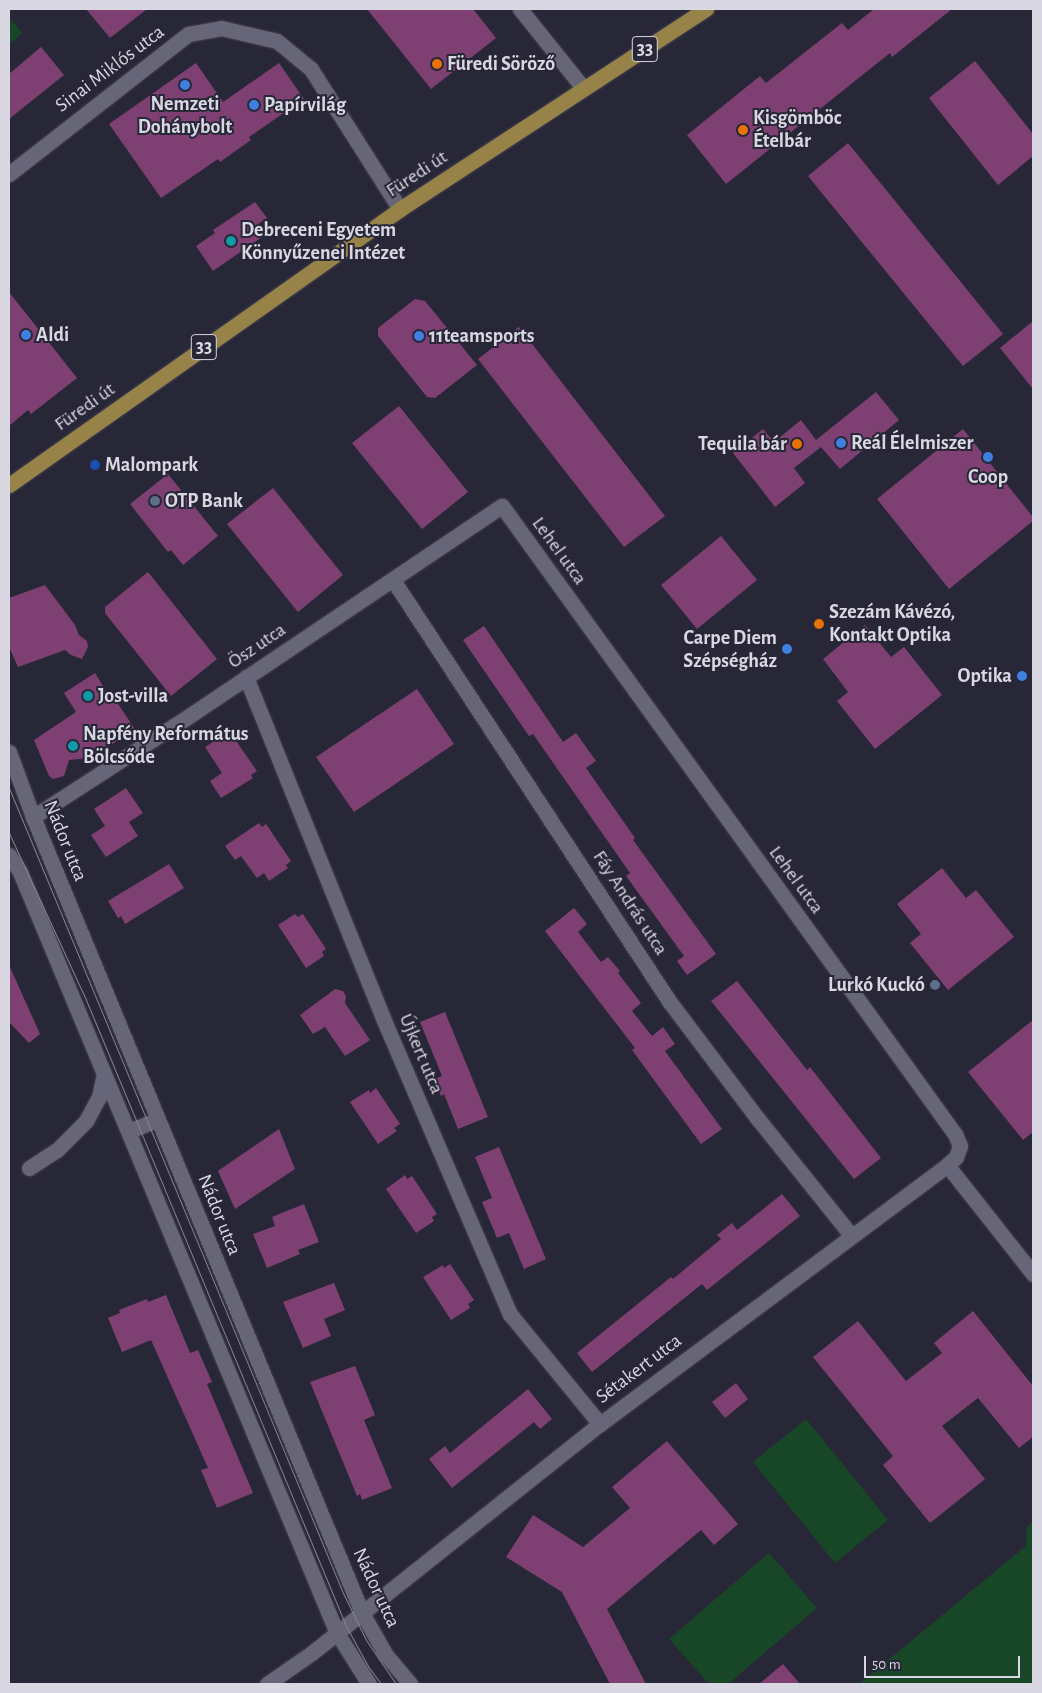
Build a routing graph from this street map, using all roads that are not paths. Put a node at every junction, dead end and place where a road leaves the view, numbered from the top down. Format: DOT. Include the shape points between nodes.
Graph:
graph roads {
  1 [pos="520,9"];
  2 [pos="706,9"];
  3 [pos="584,89"];
  4 [pos="9,174"];
  5 [pos="400,209"];
  6 [pos="9,485"];
  7 [pos="502,506"];
  8 [pos="393,580"];
  9 [pos="246,677"];
  10 [pos="9,752"];
  11 [pos="33,817"];
  12 [pos="9,855"];
  13 [pos="104,1074"];
  14 [pos="158,1119"];
  15 [pos="129,1131"];
  16 [pos="947,1165"];
  17 [pos="29,1168"];
  18 [pos="851,1235"];
  19 [pos="1033,1274"];
  20 [pos="600,1424"];
  21 [pos="362,1613"];
  22 [pos="337,1633"];
  23 [pos="266,1684"];
  24 [pos="369,1684"];
  25 [pos="410,1684"];
  1 -- 3 [label="street"];
  2 -- 3 [label="main road, Füredi út / 33"];
  3 -- 5 [label="main road, Füredi út / 33"];
  4 -- 5 [label="street, Sinai Miklós utca" via="188,34 221,28 277,41 310,69"];
  5 -- 6 [label="main road, Füredi út / 33"];
  7 -- 8 [label="street, Ösz utca"];
  7 -- 16 [label="street, Lehel utca" via="955,1134 960,1146 956,1157"];
  8 -- 9 [label="street, Ösz utca"];
  8 -- 18 [label="street, Fáy András utca" via="669,1001 758,1120"];
  9 -- 11 [label="street, Ösz utca"];
  9 -- 20 [label="street, Újkert utca" via="383,1018 510,1314"];
  10 -- 11 [label="street, Nádor utca"];
  11 -- 14 [label="street, Nádor utca"];
  12 -- 13 [label="street" via="20,872"];
  13 -- 15 [label="street"];
  13 -- 17 [label="street" via="100,1097 86,1121 57,1150"];
  14 -- 15 [label="street"];
  14 -- 21 [label="street, Nádor utca"];
  15 -- 22 [label="street"];
  16 -- 18 [label="street, Sétakert utca"];
  16 -- 19 [label="street"];
  18 -- 20 [label="street, Sétakert utca"];
  20 -- 21 [label="street, Sétakert utca"];
  21 -- 22 [label="street, Sétakert utca"];
  21 -- 25 [label="street, Nádor utca" via="386,1655"];
  22 -- 23 [label="street, Sétakert utca"];
  22 -- 24 [label="street"];
}
